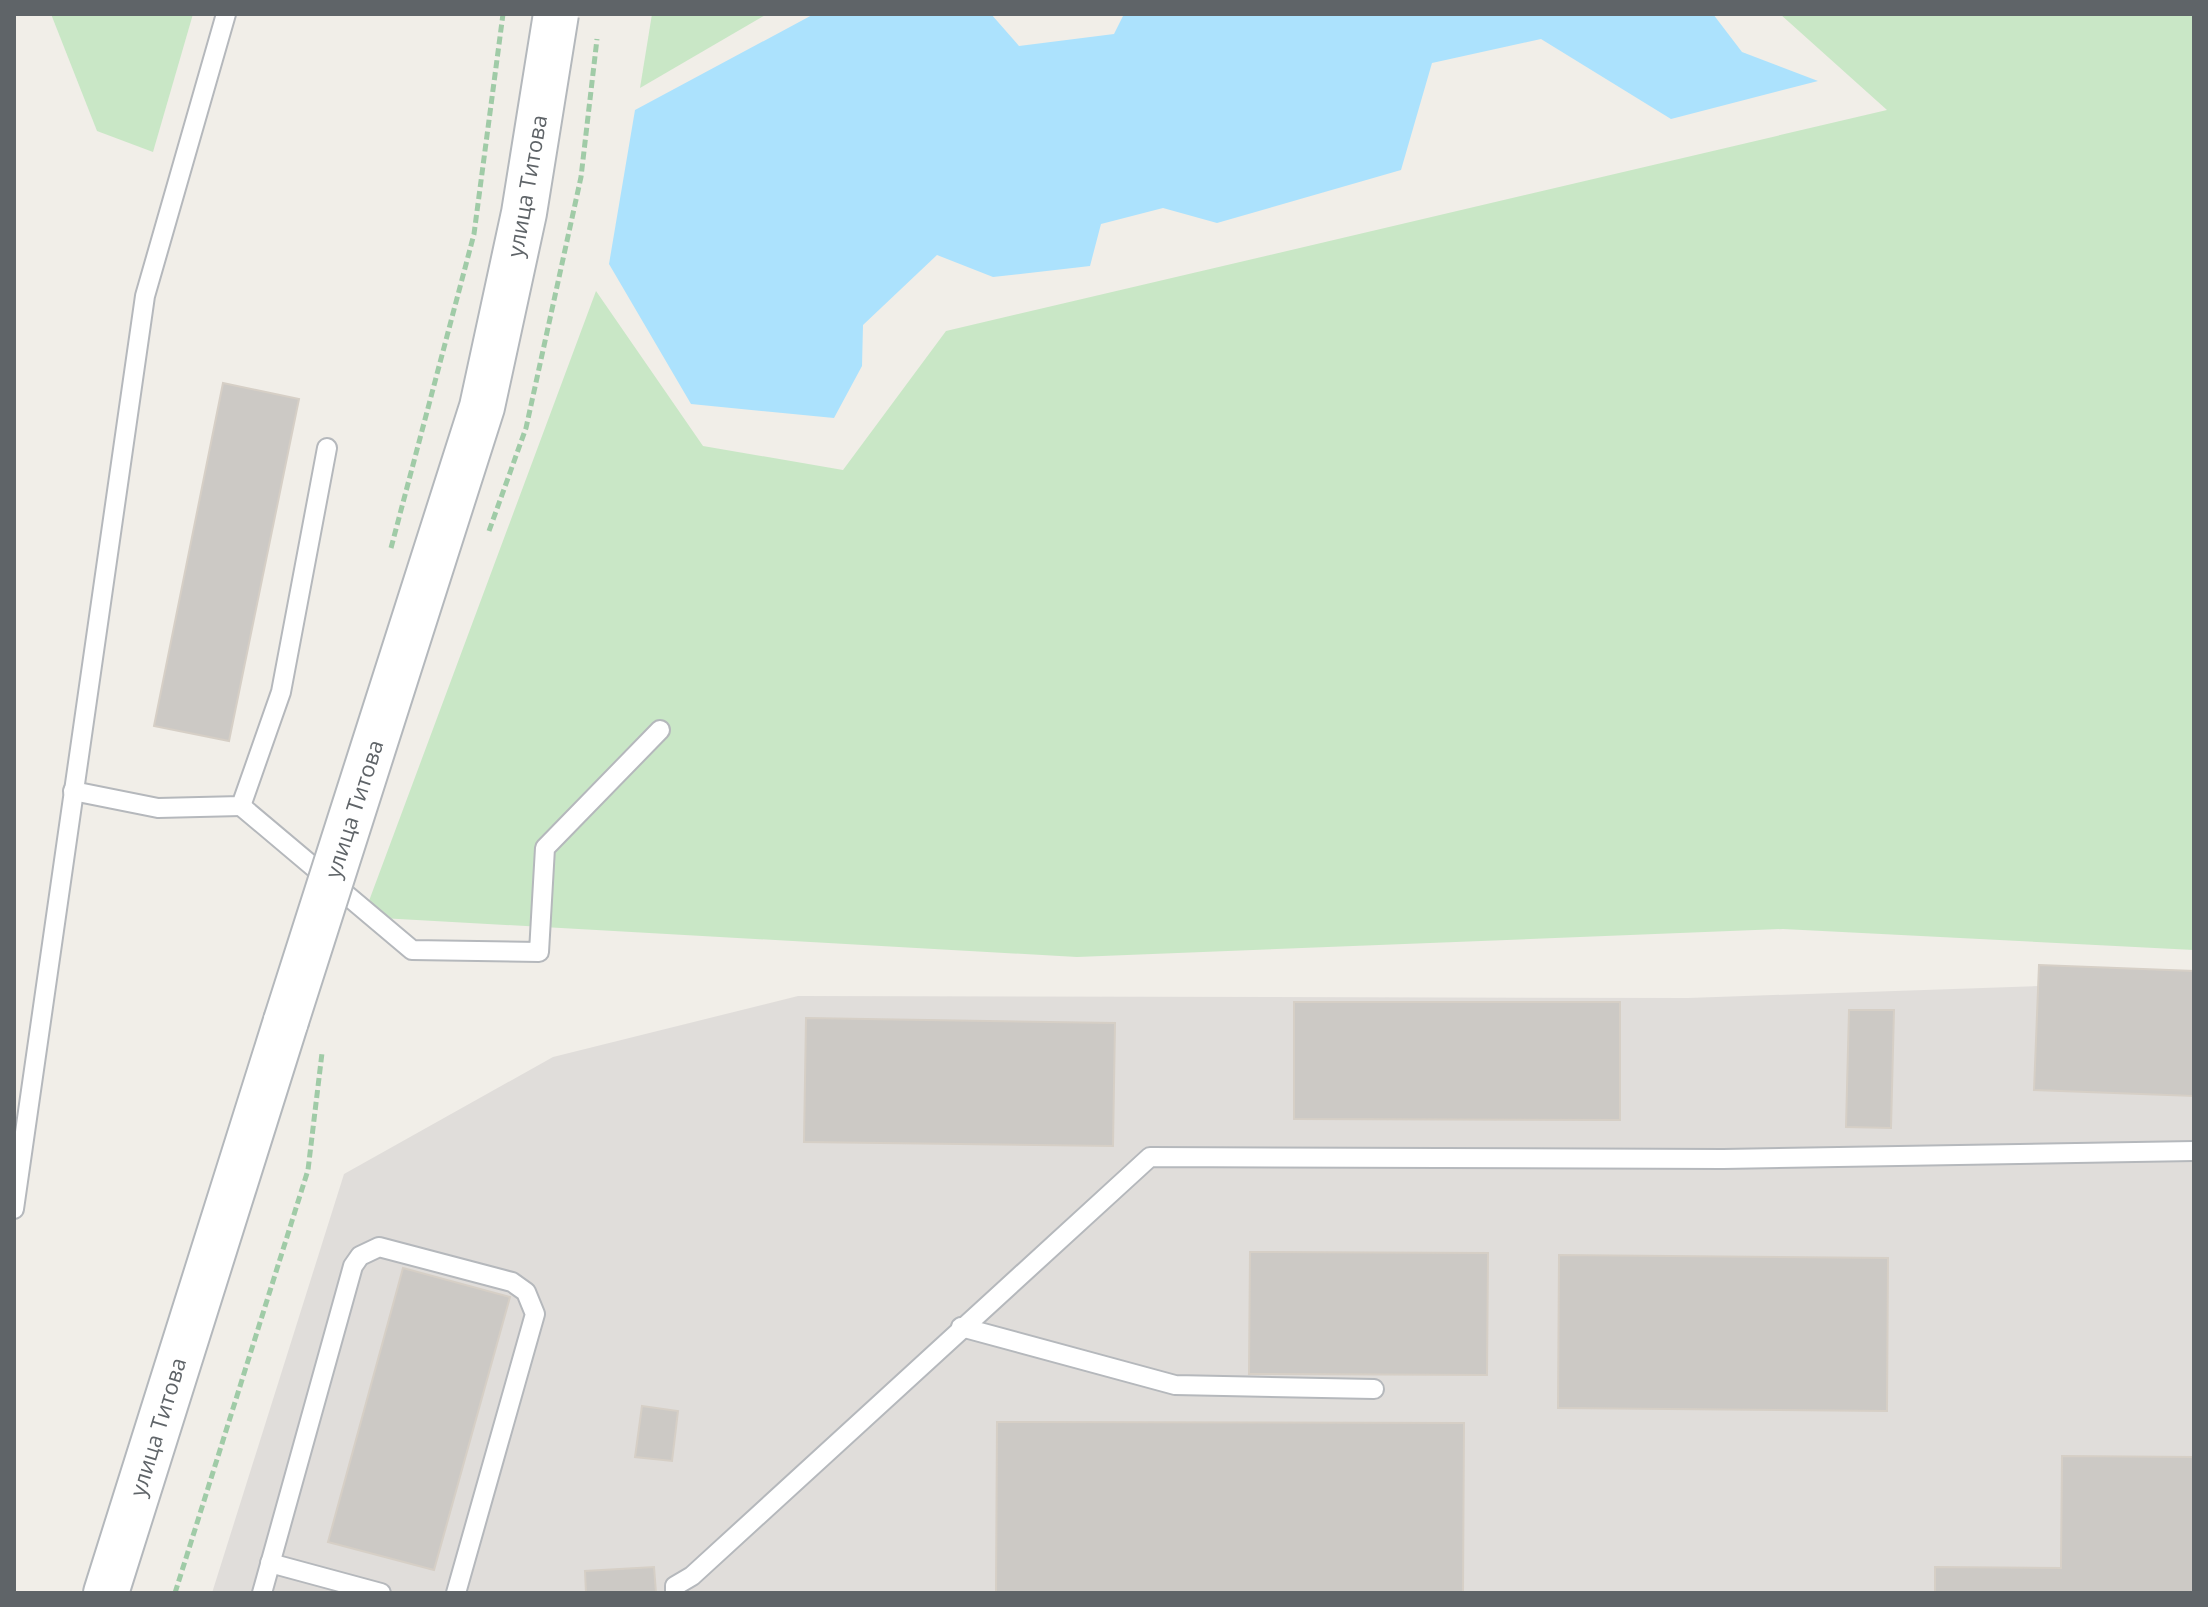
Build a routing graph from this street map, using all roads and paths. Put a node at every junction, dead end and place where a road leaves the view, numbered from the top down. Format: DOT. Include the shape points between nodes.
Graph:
graph roads {
  1 [pos="226,14"];
  2 [pos="503,14"];
  3 [pos="556,14"];
  4 [pos="327,448"];
  5 [pos="388,558"];
  6 [pos="660,730"];
  7 [pos="73,791"];
  8 [pos="241,806"];
  9 [pos="322,1047"];
  10 [pos="2194,1151"];
  11 [pos="14,1209"];
  12 [pos="961,1327"];
  13 [pos="1374,1389"];
  14 [pos="270,1563"];
  15 [pos="106,1593"];
  16 [pos="175,1593"];
  17 [pos="262,1593"];
  18 [pos="381,1593"];
  19 [pos="456,1593"];
  20 [pos="675,1593"];
  1 -- 7 [label="lane" via="145,296"];
  2 -- 5 [label="path, bridge" via="474,234"];
  3 -- 15 [label="main road, улица Титова, bridge" via="524,213 482,407"];
  4 -- 8 [label="lane" via="281,692"];
  6 -- 8 [label="lane" via="545,848 539,952 412,950"];
  7 -- 8 [label="lane" via="158,808"];
  7 -- 11 [label="lane"];
  9 -- 16 [label="path" via="308,1170"];
  10 -- 12 [label="lane" via="1723,1159 1150,1157"];
  12 -- 13 [label="lane" via="1175,1385"];
  12 -- 20 [label="lane" via="675,1586"];
  14 -- 17 [label="lane"];
  14 -- 18 [label="lane"];
  14 -- 19 [label="lane" via="353,1266 379,1247 512,1282 532,1301 535,1314"];
}
